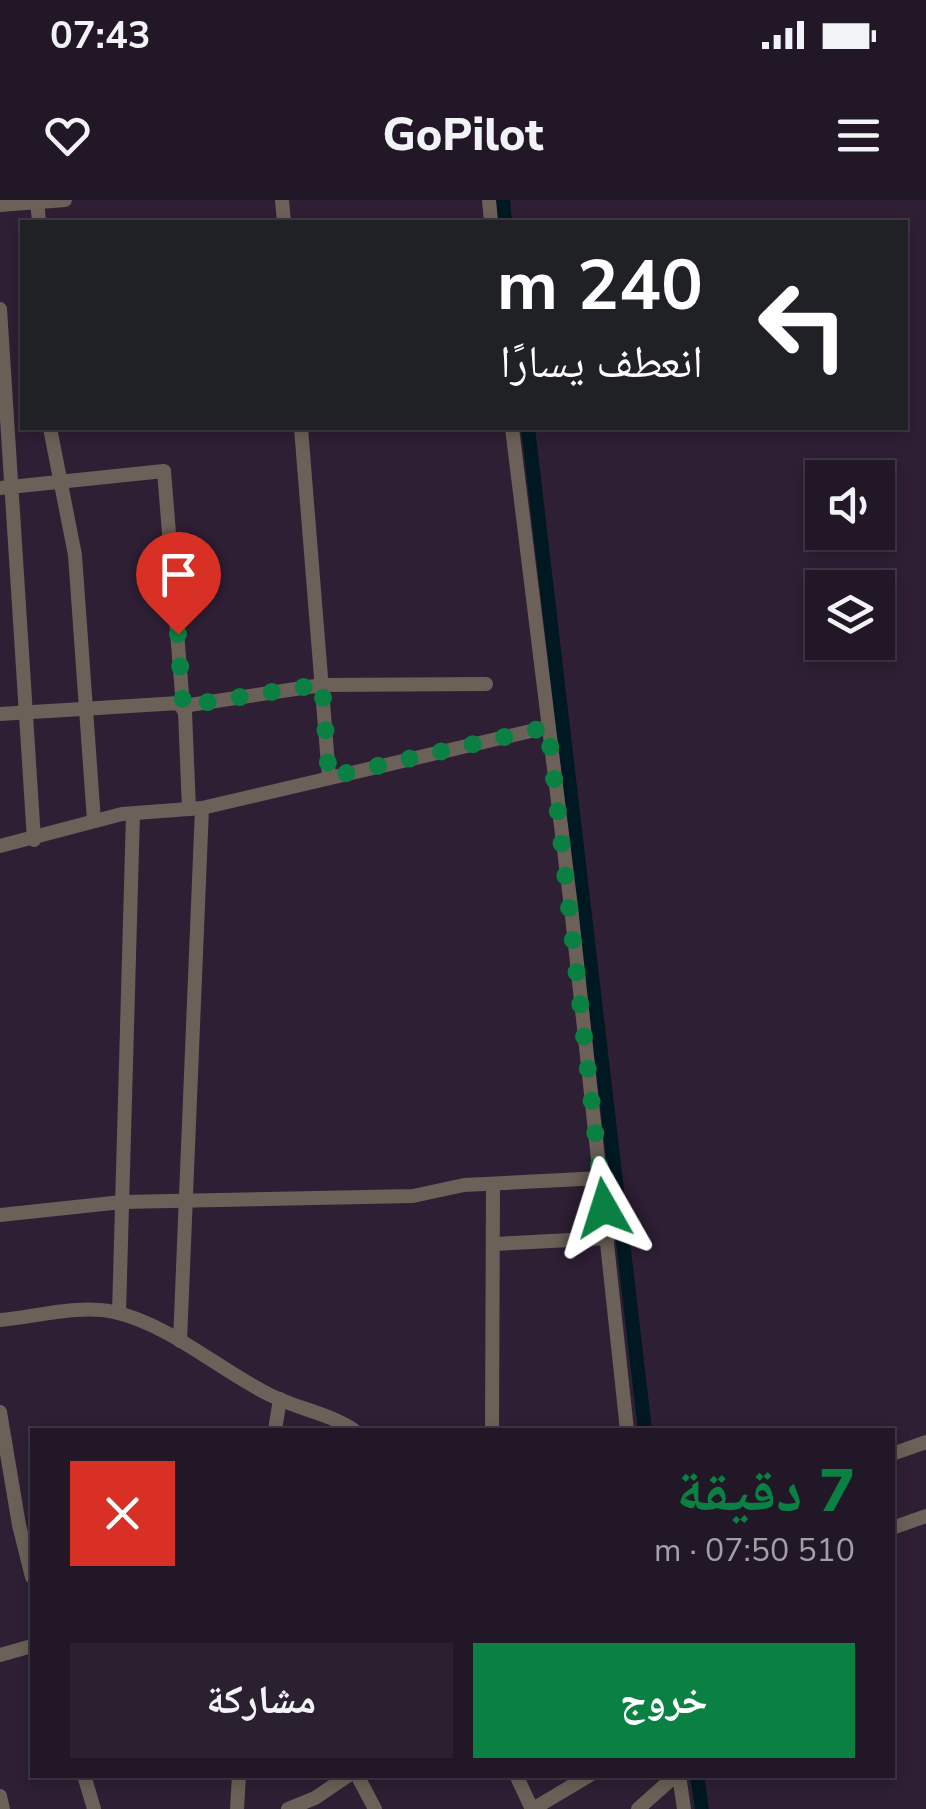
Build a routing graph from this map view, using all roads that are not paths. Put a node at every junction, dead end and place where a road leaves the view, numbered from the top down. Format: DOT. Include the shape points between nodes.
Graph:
graph roads {
  1 [pos="65,200"];
  2 [pos="37,202"];
  3 [pos="0,205"];
  4 [pos="0,308"];
  5 [pos="50,430"];
  6 [pos="301,430"];
  7 [pos="512,430"];
  8 [pos="60,485"];
  9 [pos="6,488"];
  10 [pos="322,684"];
  11 [pos="486,684"];
  12 [pos="183,706"];
  13 [pos="86,707"];
  14 [pos="26,713"];
  15 [pos="0,714"];
  16 [pos="548,727"];
  17 [pos="329,777"];
  18 [pos="195,808"];
  19 [pos="134,814"];
  20 [pos="94,821"];
  21 [pos="34,840"];
  22 [pos="0,846"];
  23 [pos="601,1178"];
  24 [pos="493,1184"];
  25 [pos="187,1201"];
  26 [pos="122,1202"];
  27 [pos="0,1216"];
  28 [pos="608,1238"];
  29 [pos="494,1244"];
  30 [pos="119,1313"];
  31 [pos="0,1320"];
  32 [pos="180,1342"];
  33 [pos="280,1399"];
  34 [pos="0,1412"];
  35 [pos="275,1428"];
  36 [pos="349,1428"];
  37 [pos="492,1428"];
  38 [pos="627,1428"];
  39 [pos="926,1442"];
  40 [pos="895,1453"];
  41 [pos="4,1460"];
  42 [pos="926,1516"];
  43 [pos="895,1527"];
  44 [pos="30,1569"];
  45 [pos="30,1647"];
  46 [pos="0,1655"];
  47 [pos="85,1778"];
  48 [pos="240,1778"];
  49 [pos="345,1778"];
  50 [pos="359,1778"];
  51 [pos="518,1778"];
  52 [pos="585,1778"];
  53 [pos="674,1778"];
  54 [pos="679,1778"];
  55 [pos="0,1796"];
  56 [pos="318,1804"];
  57 [pos="3,1809"];
  58 [pos="94,1809"];
  59 [pos="237,1809"];
  60 [pos="288,1809"];
  61 [pos="375,1809"];
  62 [pos="533,1809"];
  63 [pos="638,1809"];
  64 [pos="684,1809"];
  1 -- 2 [label="street"];
  2 -- 3 [label="street"];
  4 -- 9 [label="street"];
  5 -- 8 [label="street"];
  6 -- 10 [label="street"];
  7 -- 16 [label="street"];
  8 -- 9 [label="street"];
  8 -- 12 [label="street" via="159,469 168,477"];
  8 -- 13 [label="street" via="74,555"];
  9 -- 14 [label="street"];
  10 -- 11 [label="street"];
  10 -- 12 [label="street"];
  10 -- 17 [label="street"];
  12 -- 13 [label="street"];
  12 -- 18 [label="street"];
  13 -- 14 [label="street"];
  13 -- 20 [label="street"];
  14 -- 15 [label="street"];
  14 -- 21 [label="street"];
  16 -- 17 [label="street"];
  16 -- 23 [label="street"];
  17 -- 18 [label="street"];
  18 -- 19 [label="street"];
  18 -- 25 [label="street"];
  19 -- 20 [label="street"];
  19 -- 26 [label="street"];
  20 -- 21 [label="street"];
  21 -- 22 [label="street"];
  23 -- 24 [label="street"];
  23 -- 28 [label="street"];
  24 -- 25 [label="street" via="413,1196"];
  24 -- 29 [label="street"];
  25 -- 26 [label="street"];
  25 -- 32 [label="street"];
  26 -- 27 [label="street"];
  26 -- 30 [label="street"];
  28 -- 29 [label="street"];
  28 -- 38 [label="street"];
  29 -- 37 [label="street"];
  30 -- 31 [label="street"];
  30 -- 32 [label="street"];
  32 -- 33 [label="street"];
  33 -- 35 [label="street"];
  33 -- 36 [label="street"];
  34 -- 41 [label="street"];
  39 -- 40 [label="street"];
  41 -- 44 [label="street"];
  42 -- 43 [label="street"];
  45 -- 46 [label="street"];
  47 -- 58 [label="street"];
  48 -- 59 [label="street"];
  49 -- 56 [label="street"];
  50 -- 61 [label="street"];
  51 -- 62 [label="street"];
  52 -- 62 [label="street"];
  53 -- 63 [label="street"];
  54 -- 64 [label="street"];
  55 -- 57 [label="street"];
  56 -- 60 [label="street"];
}
